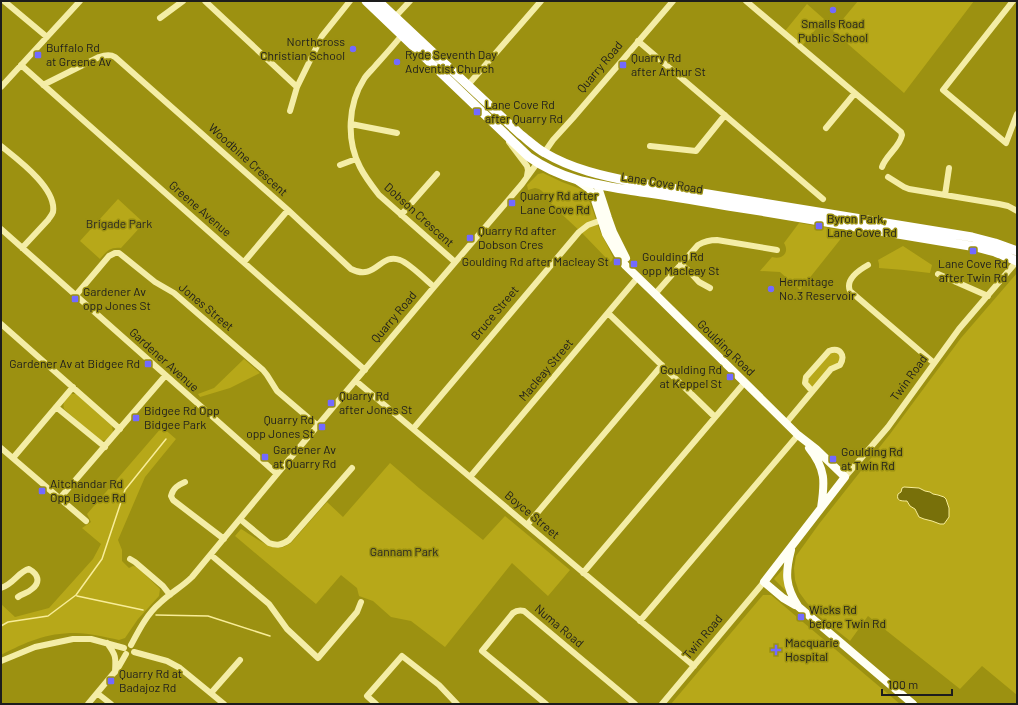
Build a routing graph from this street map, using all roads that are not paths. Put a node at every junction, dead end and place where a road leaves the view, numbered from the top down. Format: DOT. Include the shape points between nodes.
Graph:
graph roads {
  1 [pos="4,1"];
  2 [pos="80,1"];
  3 [pos="183,1"];
  4 [pos="205,1"];
  5 [pos="350,1"];
  6 [pos="366,1"];
  7 [pos="378,1"];
  8 [pos="410,1"];
  9 [pos="541,1"];
  10 [pos="673,1"];
  11 [pos="746,1"];
  12 [pos="1013,1"];
  13 [pos="394,17"];
  14 [pos="160,18"];
  15 [pos="402,35"];
  16 [pos="47,37"];
  17 [pos="638,41"];
  18 [pos="21,65"];
  19 [pos="43,85"];
  20 [pos="468,85"];
  21 [pos="1,87"];
  22 [pos="298,87"];
  23 [pos="855,93"];
  24 [pos="290,111"];
  25 [pos="1017,114"];
  26 [pos="725,115"];
  27 [pos="351,124"];
  28 [pos="826,128"];
  29 [pos="501,129"];
  30 [pos="397,133"];
  31 [pos="1,146"];
  32 [pos="650,146"];
  33 [pos="544,153"];
  34 [pos="356,159"];
  35 [pos="538,162"];
  36 [pos="340,165"];
  37 [pos="574,167"];
  38 [pos="882,167"];
  39 [pos="949,168"];
  40 [pos="437,174"];
  41 [pos="888,177"];
  42 [pos="577,180"];
  43 [pos="522,184"];
  44 [pos="597,184"];
  45 [pos="944,195"];
  46 [pos="823,199"];
  47 [pos="288,210"];
  48 [pos="1017,211"];
  49 [pos="401,215"];
  50 [pos="605,219"];
  51 [pos="1,229"];
  52 [pos="22,248"];
  53 [pos="777,250"];
  54 [pos="1017,251"];
  55 [pos="1017,261"];
  56 [pos="244,262"];
  57 [pos="455,262"];
  58 [pos="681,264"];
  59 [pos="868,265"];
  60 [pos="938,274"];
  61 [pos="638,277"];
  62 [pos="434,287"];
  63 [pos="710,288"];
  64 [pos="655,294"];
  65 [pos="76,295"];
  66 [pos="988,296"];
  67 [pos="608,312"];
  68 [pos="1,324"];
  69 [pos="934,363"];
  70 [pos="662,365"];
  71 [pos="365,370"];
  72 [pos="166,376"];
  73 [pos="356,381"];
  74 [pos="745,382"];
  75 [pos="73,387"];
  76 [pos="812,391"];
  77 [pos="56,407"];
  78 [pos="715,417"];
  79 [pos="786,423"];
  80 [pos="318,426"];
  81 [pos="120,429"];
  82 [pos="413,429"];
  83 [pos="798,435"];
  84 [pos="105,447"];
  85 [pos="1,448"];
  86 [pos="813,453"];
  87 [pos="13,458"];
  88 [pos="352,468"];
  89 [pos="277,474"];
  90 [pos="470,476"];
  91 [pos="824,478"];
  92 [pos="843,479"];
  93 [pos="185,482"];
  94 [pos="60,498"];
  95 [pos="820,509"];
  96 [pos="240,519"];
  97 [pos="86,521"];
  98 [pos="527,525"];
  99 [pos="224,539"];
  100 [pos="792,546"];
  101 [pos="211,555"];
  102 [pos="130,559"];
  103 [pos="583,573"];
  104 [pos="766,580"];
  105 [pos="1,588"];
  106 [pos="170,595"];
  107 [pos="18,597"];
  108 [pos="361,602"];
  109 [pos="798,607"];
  110 [pos="640,621"];
  111 [pos="107,643"];
  112 [pos="131,645"];
  113 [pos="125,651"];
  114 [pos="134,652"];
  115 [pos="240,660"];
  116 [pos="1,661"];
  117 [pos="694,666"];
  118 [pos="116,672"];
  119 [pos="97,693"];
  120 [pos="211,693"];
  121 [pos="88,704"];
  122 [pos="111,704"];
  123 [pos="224,704"];
  124 [pos="376,704"];
  125 [pos="458,704"];
  126 [pos="546,704"];
  127 [pos="635,704"];
  128 [pos="662,704"];
  129 [pos="913,704"];
  1 -- 16 [label="street"];
  2 -- 16 [label="street"];
  3 -- 14 [label="street"];
  4 -- 22 [label="street"];
  5 -- 22 [label="street" via="322,36"];
  6 -- 15 [label="highway, Lane Cove Road"];
  7 -- 13 [label="highway, Lane Cove Road"];
  8 -- 13 [label="street"];
  9 -- 20 [label="street"];
  10 -- 17 [label="street, Quarry Road"];
  11 -- 23 [label="street"];
  12 -- 25 [label="street" via="943,90 1006,143"];
  13 -- 20 [label="highway, Lane Cove Road"];
  15 -- 27 [label="street, Dobson Crescent" via="365,78 353,107"];
  15 -- 29 [label="highway, Lane Cove Road"];
  16 -- 18 [label="street"];
  17 -- 26 [label="street"];
  17 -- 33 [label="street, Quarry Road"];
  18 -- 19 [label="street, Greene Avenue"];
  18 -- 21 [label="street"];
  19 -- 47 [label="street, Woodbine Crescent" via="104,55 115,57"];
  19 -- 56 [label="street, Greene Avenue"];
  20 -- 33 [label="highway, Lane Cove Road"];
  22 -- 24 [label="street"];
  23 -- 28 [label="street"];
  23 -- 38 [label="street" via="902,135 901,141"];
  26 -- 32 [label="street" via="696,151"];
  26 -- 46 [label="street"];
  27 -- 30 [label="street"];
  27 -- 34 [label="street, Dobson Crescent"];
  29 -- 35 [label="highway, Lane Cove Road" via="529,157"];
  29 -- 43 [label="street" via="527,166 528,172"];
  31 -- 52 [label="street" via="41,182 53,205 52,215"];
  33 -- 35 [label="highway, Quarry Road"];
  33 -- 37 [label="highway, Lane Cove Road"];
  34 -- 36 [label="street"];
  34 -- 49 [label="street, Dobson Crescent" via="379,195"];
  35 -- 42 [label="highway, Lane Cove Road"];
  35 -- 43 [label="street, Quarry Road"];
  37 -- 44 [label="highway"];
  37 -- 54 [label="highway, Lane Cove Road" via="634,182 972,237"];
  39 -- 45 [label="street"];
  40 -- 49 [label="street"];
  41 -- 45 [label="street" via="909,189"];
  42 -- 44 [label="highway, Lane Cove Road"];
  42 -- 50 [label="main road, Goulding Road" via="592,193"];
  43 -- 57 [label="street, Quarry Road"];
  44 -- 50 [label="main road, Goulding Road"];
  44 -- 55 [label="highway, Lane Cove Road" via="976,247"];
  45 -- 48 [label="street" via="999,204"];
  47 -- 56 [label="street"];
  47 -- 62 [label="street, Woodbine Crescent" via="351,269 363,273 387,260 396,259 404,262"];
  49 -- 57 [label="street, Dobson Crescent"];
  50 -- 61 [label="main road, Goulding Road" via="606,234 617,253"];
  50 -- 82 [label="street, Bruce Street" via="588,225 579,232"];
  51 -- 52 [label="street, Gardener Avenue"];
  52 -- 65 [label="street, Gardener Avenue"];
  53 -- 58 [label="street" via="710,240 698,245"];
  55 -- 66 [label="street, Twin Road"];
  56 -- 71 [label="street, Greene Avenue"];
  57 -- 62 [label="street, Quarry Road"];
  58 -- 63 [label="street" via="699,282"];
  58 -- 64 [label="street"];
  59 -- 69 [label="street" via="858,270 850,280 850,291"];
  60 -- 66 [label="street"];
  61 -- 64 [label="main road, Goulding Road"];
  61 -- 67 [label="street, Macleay Street"];
  62 -- 71 [label="street, Quarry Road"];
  64 -- 74 [label="main road, Goulding Road"];
  65 -- 72 [label="street, Gardener Avenue"];
  65 -- 80 [label="street, Jones Street" via="109,256 119,253 155,282 174,293 263,370 278,390"];
  66 -- 69 [label="street, Twin Road"];
  67 -- 70 [label="street"];
  67 -- 90 [label="street, Macleay Street"];
  68 -- 75 [label="street"];
  69 -- 92 [label="street, Twin Road" via="888,427"];
  70 -- 78 [label="street"];
  70 -- 98 [label="street"];
  71 -- 73 [label="street, Quarry Road"];
  72 -- 81 [label="street"];
  72 -- 89 [label="street, Gardener Avenue"];
  73 -- 80 [label="street, Quarry Road"];
  73 -- 82 [label="street, Boyce Street"];
  74 -- 78 [label="street"];
  74 -- 79 [label="main road, Goulding Road"];
  75 -- 77 [label="street"];
  75 -- 81 [label="street"];
  76 -- 76 [label="street" via="805,383 806,377 829,351 840,351 843,359 840,365 831,369"];
  76 -- 79 [label="street"];
  77 -- 84 [label="street"];
  77 -- 87 [label="street"];
  78 -- 103 [label="street"];
  79 -- 83 [label="main road, Goulding Road"];
  80 -- 89 [label="street, Quarry Road"];
  81 -- 84 [label="street"];
  82 -- 90 [label="street, Boyce Street"];
  83 -- 86 [label="main road, Goulding Road"];
  83 -- 92 [label="main road, Goulding Road"];
  83 -- 110 [label="street"];
  84 -- 94 [label="street"];
  85 -- 87 [label="street"];
  86 -- 91 [label="main road, Goulding Road"];
  86 -- 92 [label="main road"];
  87 -- 94 [label="street"];
  88 -- 96 [label="street" via="284,544 269,543"];
  89 -- 96 [label="street, Quarry Road"];
  90 -- 98 [label="street, Boyce Street"];
  91 -- 95 [label="main road, Twin Road"];
  92 -- 95 [label="main road, Twin Road"];
  93 -- 99 [label="street" via="175,488 171,498"];
  94 -- 97 [label="street"];
  95 -- 100 [label="main road, Twin Road"];
  96 -- 99 [label="street, Quarry Road"];
  98 -- 103 [label="street, Boyce Street"];
  99 -- 101 [label="street, Quarry Road"];
  100 -- 104 [label="main road, Twin Road"];
  100 -- 109 [label="main road" via="787,566 788,581"];
  101 -- 106 [label="street, Quarry Road" via="184,585"];
  101 -- 108 [label="street" via="269,604 287,629 318,658 357,612"];
  102 -- 106 [label="street" via="163,586"];
  103 -- 110 [label="street, Boyce Street"];
  104 -- 109 [label="main road" via="786,594"];
  104 -- 117 [label="street, Twin Road"];
  105 -- 107 [label="street" via="10,584 24,570 33,571 36,575 36,584"];
  106 -- 112 [label="street, Quarry Road" via="151,612"];
  109 -- 129 [label="main road"];
  110 -- 117 [label="street, Boyce Street"];
  111 -- 113 [label="street"];
  111 -- 116 [label="street" via="83,638 62,641 26,650"];
  111 -- 118 [label="street" via="116,658"];
  112 -- 113 [label="street" via="127,645"];
  112 -- 114 [label="street"];
  113 -- 114 [label="street" via="131,655"];
  113 -- 118 [label="street"];
  114 -- 120 [label="street" via="173,664"];
  115 -- 120 [label="street"];
  117 -- 128 [label="street, Twin Road"];
  118 -- 119 [label="street"];
  119 -- 121 [label="street"];
  119 -- 122 [label="street"];
  120 -- 123 [label="street"];
  124 -- 125 [label="street" via="367,696 402,656 439,685"];
  126 -- 127 [label="street, Numa Road" via="482,651 516,611 524,611"];
}
